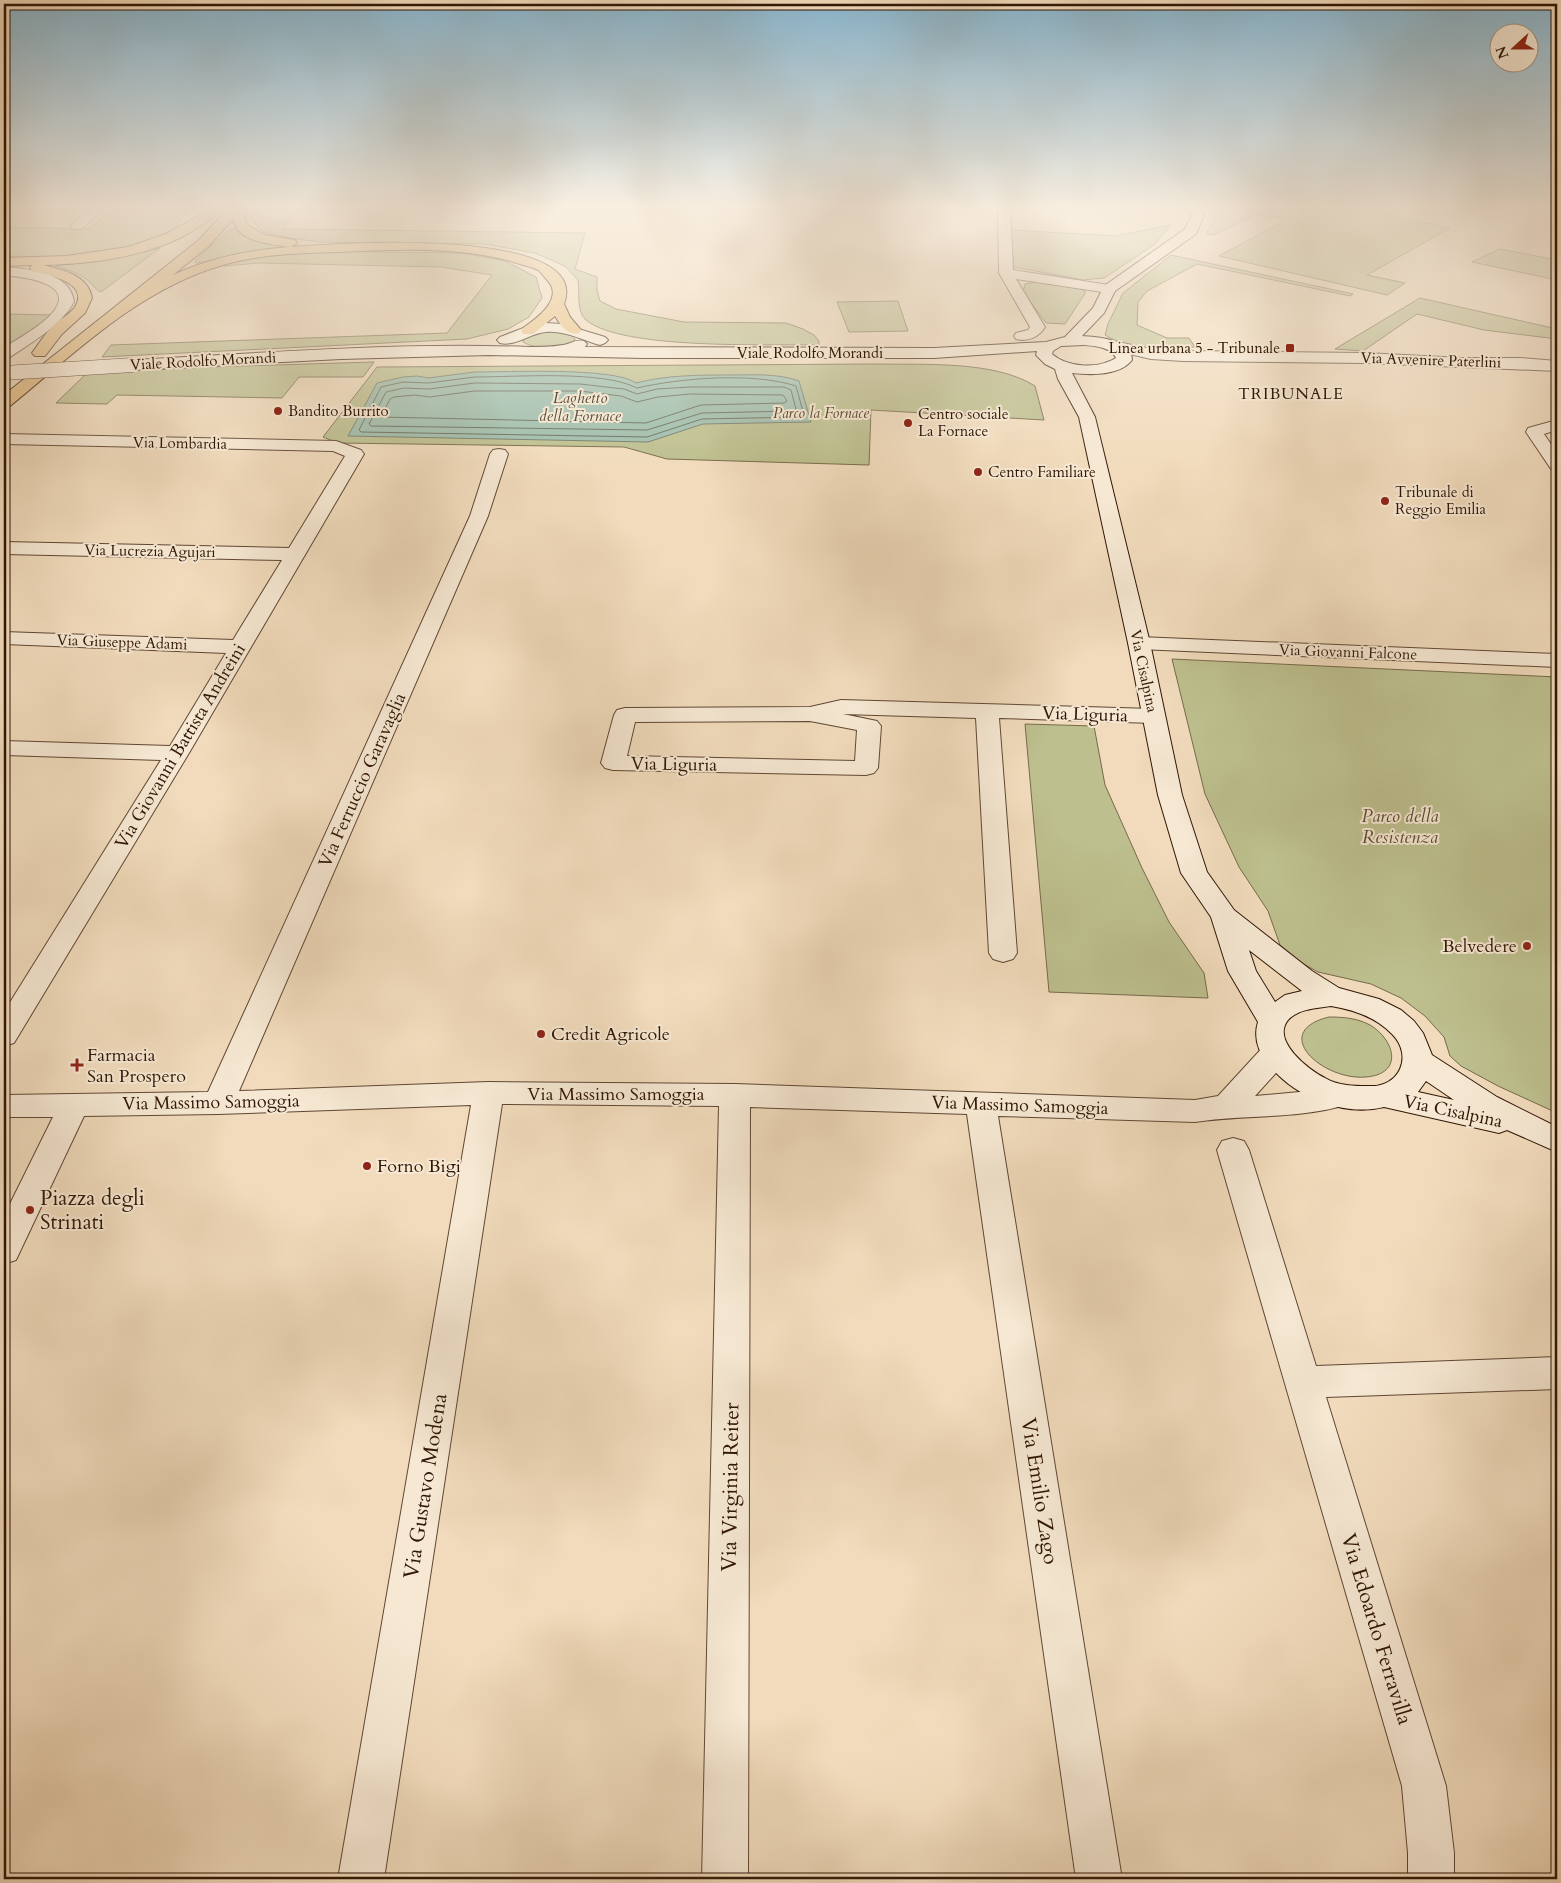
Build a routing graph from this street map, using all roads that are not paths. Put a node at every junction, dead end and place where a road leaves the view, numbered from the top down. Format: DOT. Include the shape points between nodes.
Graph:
graph roads {
  1 [pos="66,293"];
  2 [pos="84,293"];
  3 [pos="143,293"];
  4 [pos="148,293"];
  5 [pos="560,293"];
  6 [pos="1018,293"];
  7 [pos="1108,293"];
  8 [pos="132,302"];
  9 [pos="558,305"];
  10 [pos="1099,310"];
  11 [pos="93,312"];
  12 [pos="578,333"];
  13 [pos="522,334"];
  14 [pos="1021,336"];
  15 [pos="1069,341"];
  16 [pos="1094,342"];
  17 [pos="1112,346"];
  18 [pos="525,350"];
  19 [pos="563,351"];
  20 [pos="686,352"];
  21 [pos="40,353"];
  22 [pos="402,353"];
  23 [pos="4,355"];
  24 [pos="1183,356"];
  25 [pos="1053,357"];
  26 [pos="1557,358"];
  27 [pos="1521,363"];
  28 [pos="1113,366"];
  29 [pos="1557,366"];
  30 [pos="4,373"];
  31 [pos="4,381"];
  32 [pos="4,403"];
  33 [pos="1087,417"];
  34 [pos="1557,425"];
  35 [pos="4,439"];
  36 [pos="354,454"];
  37 [pos="499,454"];
  38 [pos="1557,465"];
  39 [pos="4,548"];
  40 [pos="296,554"];
  41 [pos="4,638"];
  42 [pos="1139,643"];
  43 [pos="240,647"];
  44 [pos="1557,661"];
  45 [pos="987,711"];
  46 [pos="810,714"];
  47 [pos="1153,716"];
  48 [pos="4,748"];
  49 [pos="177,753"];
  50 [pos="1224,916"];
  51 [pos="1003,953"];
  52 [pos="1330,996"];
  53 [pos="1272,1020"];
  54 [pos="4,1036"];
  55 [pos="1275,1054"];
  56 [pos="1419,1061"];
  57 [pos="488,1094"];
  58 [pos="735,1095"];
  59 [pos="1338,1096"];
  60 [pos="1385,1096"];
  61 [pos="218,1103"];
  62 [pos="981,1104"];
  63 [pos="74,1105"];
  64 [pos="4,1106"];
  65 [pos="1227,1106"];
  66 [pos="1520,1125"];
  67 [pos="1557,1140"];
  68 [pos="1233,1150"];
  69 [pos="12,1219"];
  70 [pos="4,1250"];
  71 [pos="1557,1373"];
  72 [pos="1304,1382"];
  73 [pos="361,1879"];
  74 [pos="725,1879"];
  75 [pos="1099,1879"];
  76 [pos="1431,1879"];
  1 -- 23 [label="street" via="66,301 59,315"];
  2 -- 21 [label="highway" via="82,306 58,328"];
  3 -- 8 [label="highway"];
  4 -- 8 [label="highway"];
  5 -- 9 [label="highway"];
  6 -- 14 [label="street" via="1038,327 1033,333"];
  7 -- 10 [label="street"];
  8 -- 32 [label="highway"];
  9 -- 12 [label="highway" via="564,318"];
  9 -- 13 [label="highway" via="544,320"];
  10 -- 15 [label="street"];
  10 -- 16 [label="street"];
  11 -- 21 [label="highway"];
  12 -- 13 [label="street, Viale Rodolfo Morandi" via="556,327"];
  12 -- 19 [label="street" via="581,344"];
  12 -- 20 [label="street, Viale Rodolfo Morandi" via="631,346"];
  13 -- 18 [label="street" via="514,342"];
  13 -- 22 [label="street, Viale Rodolfo Morandi"];
  15 -- 16 [label="street"];
  15 -- 25 [label="street"];
  16 -- 17 [label="street"];
  17 -- 24 [label="street, Via Avvenire Paterlini"];
  17 -- 28 [label="street" via="1124,355 1124,360"];
  18 -- 19 [label="street, Viale Rodolfo Morandi"];
  18 -- 22 [label="street, Viale Rodolfo Morandi"];
  19 -- 20 [label="street, Viale Rodolfo Morandi"];
  20 -- 25 [label="street, Viale Rodolfo Morandi"];
  21 -- 31 [label="highway"];
  22 -- 30 [label="street, Viale Rodolfo Morandi, bridge" via="248,358"];
  24 -- 27 [label="street, Via Avvenire Paterlini"];
  24 -- 28 [label="street, Via Avvenire Paterlini"];
  25 -- 28 [label="street" via="1085,370"];
  25 -- 33 [label="street, Via Cisalpina"];
  26 -- 27 [label="street, Via Avvenire Paterlini"];
  27 -- 29 [label="street, Via Avvenire Paterlini"];
  28 -- 33 [label="street, Via Cisalpina" via="1091,381"];
  33 -- 42 [label="street, Via Cisalpina"];
  34 -- 38 [label="street" via="1534,432"];
  35 -- 36 [label="street, Via Lombardia" via="336,446"];
  36 -- 40 [label="street, Via Giovanni Battista Andreini"];
  37 -- 61 [label="street, Via Ferruccio Garavaglia" via="479,516"];
  39 -- 40 [label="street, Via Lucrezia Agujari"];
  40 -- 43 [label="street, Via Giovanni Battista Andreini"];
  41 -- 43 [label="street, Via Giuseppe Adami"];
  42 -- 44 [label="street, Via Giovanni Falcone"];
  42 -- 47 [label="street, Via Cisalpina"];
  43 -- 49 [label="street, Via Giovanni Battista Andreini"];
  45 -- 46 [label="street, Via Liguria" via="841,707"];
  45 -- 47 [label="street, Via Liguria"];
  45 -- 51 [label="street"];
  46 -- 46 [label="street, Via Liguria" via="625,715 613,763 866,768 869,726"];
  47 -- 50 [label="street, Via Cisalpina" via="1170,794 1194,873"];
  48 -- 49 [label="street"];
  49 -- 54 [label="street, Via Giovanni Battista Andreini"];
  50 -- 52 [label="street, Via Cisalpina"];
  50 -- 53 [label="street, Via Cisalpina" via="1242,972"];
  52 -- 53 [label="street, Via Cisalpina" via="1294,1001 1280,1009"];
  52 -- 56 [label="street, Via Cisalpina" via="1373,1007 1392,1018 1416,1046"];
  53 -- 55 [label="street" via="1269,1036"];
  55 -- 59 [label="street, Via Cisalpina" via="1300,1079"];
  55 -- 65 [label="street"];
  56 -- 60 [label="street, Via Cisalpina" via="1415,1076 1404,1089"];
  56 -- 66 [label="street, Via Cisalpina"];
  57 -- 58 [label="street, Via Massimo Samoggia"];
  57 -- 61 [label="street, Via Massimo Samoggia"];
  57 -- 73 [label="street, Via Gustavo Modena"];
  58 -- 62 [label="street, Via Massimo Samoggia"];
  58 -- 74 [label="street, Via Virginia Reiter"];
  59 -- 60 [label="street, Via Cisalpina" via="1363,1099"];
  59 -- 65 [label="street, Via Massimo Samoggia" via="1257,1108"];
  60 -- 66 [label="street, Via Cisalpina"];
  61 -- 63 [label="street, Via Massimo Samoggia"];
  62 -- 65 [label="street, Via Massimo Samoggia" via="1195,1111"];
  62 -- 75 [label="street, Via Emilio Zago"];
  63 -- 64 [label="street, Via Massimo Samoggia"];
  63 -- 69 [label="street"];
  66 -- 67 [label="street, Via Cisalpina"];
  68 -- 72 [label="street, Via Edoardo Ferravilla"];
  69 -- 70 [label="street"];
  71 -- 72 [label="street"];
  72 -- 76 [label="street, Via Edoardo Ferravilla" via="1424,1786 1432,1853"];
}
